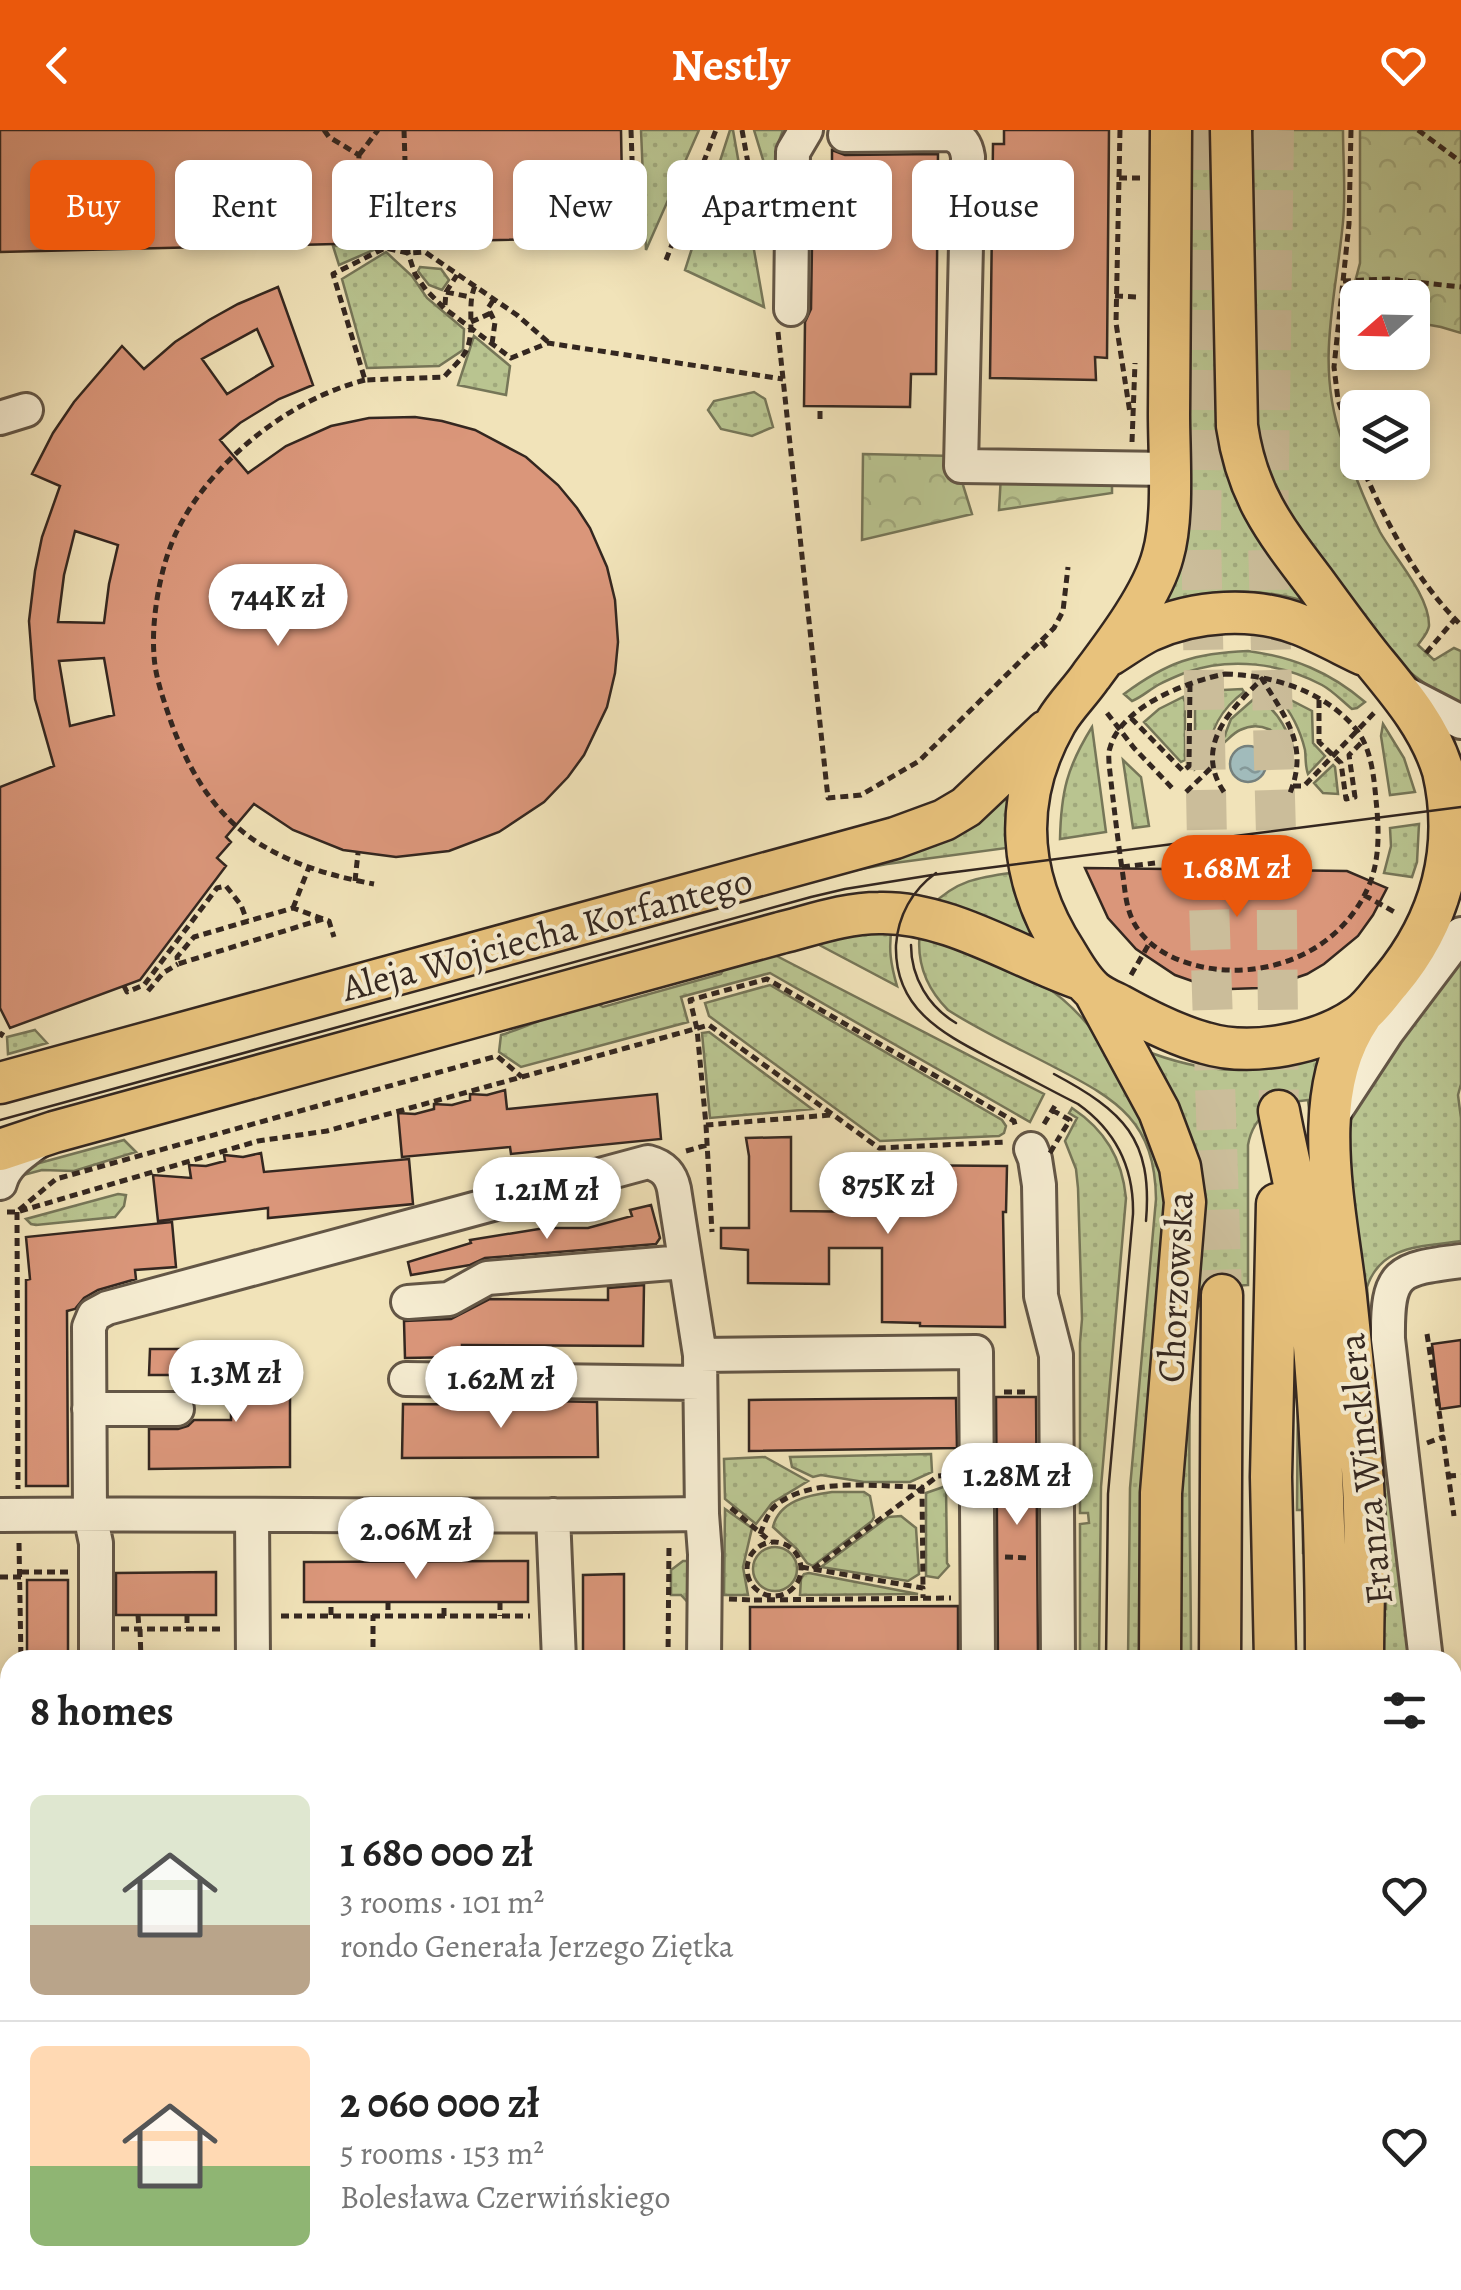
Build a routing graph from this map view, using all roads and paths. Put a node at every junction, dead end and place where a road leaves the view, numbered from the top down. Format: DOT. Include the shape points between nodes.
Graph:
graph roads {
  1 [pos="324,130"];
  2 [pos="378,130"];
  3 [pos="404,130"];
  4 [pos="631,130"];
  5 [pos="716,130"];
  6 [pos="742,130"];
  7 [pos="806,130"];
  8 [pos="1120,130"];
  9 [pos="1171,130"];
  10 [pos="1231,130"];
  11 [pos="1350,130"];
  12 [pos="1418,130"];
  13 [pos="845,137"];
  14 [pos="359,155"];
  15 [pos="359,160"];
  16 [pos="405,160"];
  17 [pos="632,160"];
  18 [pos="747,160"];
  19 [pos="1461,162"];
  20 [pos="1119,178"];
  21 [pos="1140,178"];
  22 [pos="408,250"];
  23 [pos="408,253"];
  24 [pos="666,260"];
  25 [pos="458,274"];
  26 [pos="1343,280"];
  27 [pos="1366,280"];
  28 [pos="1397,280"];
  29 [pos="1430,284"];
  30 [pos="475,286"];
  31 [pos="1461,287"];
  32 [pos="446,292"];
  33 [pos="1115,296"];
  34 [pos="1140,296"];
  35 [pos="470,297"];
  36 [pos="494,299"];
  37 [pos="1340,306"];
  38 [pos="444,308"];
  39 [pos="791,309"];
  40 [pos="491,313"];
  41 [pos="470,325"];
  42 [pos="548,343"];
  43 [pos="492,344"];
  44 [pos="782,378"];
  45 [pos="364,380"];
  46 [pos="1340,405"];
  47 [pos="820,406"];
  48 [pos="820,418"];
  49 [pos="1132,426"];
  50 [pos="1169,469"];
  51 [pos="1368,480"];
  52 [pos="1068,567"];
  53 [pos="1458,622"];
  54 [pos="1041,641"];
  55 [pos="1049,650"];
  56 [pos="1426,653"];
  57 [pos="1372,658"];
  58 [pos="1101,661"];
  59 [pos="1262,678"];
  60 [pos="1190,683"];
  61 [pos="1320,700"];
  62 [pos="1386,701"];
  63 [pos="1108,713"];
  64 [pos="1059,717"];
  65 [pos="1131,718"];
  66 [pos="1461,722"];
  67 [pos="1119,729"];
  68 [pos="1358,730"];
  69 [pos="1363,741"];
  70 [pos="1333,756"];
  71 [pos="1213,766"];
  72 [pos="1175,792"];
  73 [pos="1186,792"];
  74 [pos="1224,792"];
  75 [pos="358,853"];
  76 [pos="1155,863"];
  77 [pos="1122,867"];
  78 [pos="309,868"];
  79 [pos="355,881"];
  80 [pos="374,884"];
  81 [pos="1364,895"];
  82 [pos="293,908"];
  83 [pos="1439,912"];
  84 [pos="323,919"];
  85 [pos="247,922"];
  86 [pos="334,937"];
  87 [pos="1149,944"];
  88 [pos="178,964"];
  89 [pos="1103,983"];
  90 [pos="124,986"];
  91 [pos="148,991"];
  92 [pos="1362,1016"];
  93 [pos="697,1029"];
  94 [pos="522,1077"];
  95 [pos="0,1083"];
  96 [pos="1052,1110"];
  97 [pos="834,1115"];
  98 [pos="1329,1120"];
  99 [pos="49,1134"];
  100 [pos="1040,1145"];
  101 [pos="0,1150"];
  102 [pos="47,1176"];
  103 [pos="56,1180"];
  104 [pos="2,1198"];
  105 [pos="17,1212"];
  106 [pos="1461,1261"];
  107 [pos="684,1262"];
  108 [pos="1222,1294"];
  109 [pos="408,1302"];
  110 [pos="1428,1334"];
  111 [pos="700,1369"];
  112 [pos="406,1379"];
  113 [pos="1056,1391"];
  114 [pos="976,1393"];
  115 [pos="89,1408"];
  116 [pos="177,1409"];
  117 [pos="976,1475"];
  118 [pos="1461,1475"];
  119 [pos="1448,1476"];
  120 [pos="922,1487"];
  121 [pos="698,1510"];
  122 [pos="554,1515"];
  123 [pos="90,1516"];
  124 [pos="252,1516"];
  125 [pos="1454,1516"];
  126 [pos="12,1519"];
  127 [pos="760,1534"];
  128 [pos="771,1542"];
  129 [pos="977,1556"];
  130 [pos="1058,1558"];
  131 [pos="802,1567"];
  132 [pos="813,1569"];
  133 [pos="0,1576"];
  134 [pos="21,1577"];
  135 [pos="923,1588"];
  136 [pos="759,1592"];
  137 [pos="923,1598"];
  138 [pos="977,1598"];
  139 [pos="721,1599"];
  140 [pos="754,1600"];
  141 [pos="331,1602"];
  142 [pos="388,1602"];
  143 [pos="444,1602"];
  144 [pos="500,1602"];
  145 [pos="138,1615"];
  146 [pos="187,1615"];
  147 [pos="388,1615"];
  148 [pos="297,1616"];
  149 [pos="331,1616"];
  150 [pos="374,1616"];
  151 [pos="444,1616"];
  152 [pos="500,1616"];
  153 [pos="532,1616"];
  154 [pos="139,1629"];
  155 [pos="187,1629"];
  156 [pos="253,1645"];
  157 [pos="21,1650"];
  158 [pos="96,1650"];
  159 [pos="140,1650"];
  160 [pos="373,1650"];
  161 [pos="559,1650"];
  162 [pos="668,1650"];
  163 [pos="704,1650"];
  164 [pos="978,1650"];
  165 [pos="1058,1650"];
  166 [pos="1160,1650"];
  167 [pos="1220,1650"];
  168 [pos="1276,1650"];
  169 [pos="1326,1650"];
  170 [pos="1363,1650"];
  171 [pos="1425,1650"];
  172 [pos="115,2290"];
  173 [pos="286,2290"];
  174 [pos="321,2290"];
  1 -- 14 [label="path"];
  2 -- 14 [label="path"];
  3 -- 16 [label="path"];
  4 -- 17 [label="path"];
  5 -- 24 [label="path"];
  6 -- 18 [label="path"];
  7 -- 39 [label="street" via="794,152"];
  8 -- 20 [label="path"];
  9 -- 50 [label="main road"];
  10 -- 57 [label="main road" via="1237,415 1247,474 1278,534"];
  11 -- 26 [label="path"];
  12 -- 19 [label="path"];
  13 -- 50 [label="street" via="950,134 966,145 961,466"];
  14 -- 15 [label="path"];
  20 -- 21 [label="path"];
  20 -- 33 [label="path"];
  22 -- 23 [label="path"];
  23 -- 25 [label="path" via="425,252"];
  23 -- 38 [label="path" via="424,288"];
  23 -- 45 [label="path" via="385,248 333,274"];
  25 -- 30 [label="path"];
  25 -- 32 [label="path"];
  27 -- 28 [label="path"];
  29 -- 31 [label="path"];
  30 -- 35 [label="path"];
  30 -- 36 [label="path"];
  32 -- 35 [label="path"];
  32 -- 38 [label="path"];
  33 -- 34 [label="path"];
  33 -- 49 [label="path"];
  35 -- 41 [label="path"];
  36 -- 40 [label="path"];
  36 -- 42 [label="path"];
  37 -- 46 [label="path" via="1334,355"];
  38 -- 41 [label="path"];
  39 -- 44 [label="path" via="775,313"];
  40 -- 41 [label="path"];
  40 -- 43 [label="path"];
  41 -- 43 [label="path"];
  41 -- 45 [label="path" via="466,350 444,377"];
  42 -- 43 [label="path" via="510,358"];
  42 -- 44 [label="path"];
  44 -- 54 [label="path" via="828,798 861,795 919,761"];
  45 -- 78 [label="path" via="298,406 236,454 176,530 155,598 154,657 183,754 236,826"];
  47 -- 48 [label="path"];
  50 -- 58 [label="main road" via="1167,533 1157,572"];
  51 -- 53 [label="path" via="1404,551"];
  52 -- 54 [label="path" via="1063,611"];
  53 -- 56 [label="path"];
  54 -- 55 [label="path"];
  57 -- 58 [label="main road" via="1300,624 1227,614 1154,629"];
  57 -- 62 [label="main road"];
  58 -- 64 [label="main road"];
  59 -- 60 [label="path" via="1226,674"];
  59 -- 61 [label="path"];
  59 -- 70 [label="path" via="1295,738 1298,774 1292,789 1304,786"];
  59 -- 71 [label="path" via="1229,711"];
  60 -- 65 [label="path"];
  60 -- 65 [label="path" via="1189,766 1183,772"];
  61 -- 68 [label="path"];
  61 -- 70 [label="path" via="1319,742"];
  62 -- 66 [label="street"];
  62 -- 68 [label="path"];
  62 -- 83 [label="main road" via="1435,748 1450,797 1451,850"];
  63 -- 67 [label="path"];
  64 -- 89 [label="main road, Chorzowska" via="1028,798 1026,852 1044,914"];
  64 -- 95 [label="main road, Aleja Wojciecha Korfantego" via="966,807 918,831"];
  65 -- 67 [label="path"];
  67 -- 72 [label="path"];
  67 -- 77 [label="path" via="1109,764"];
  68 -- 69 [label="path"];
  68 -- 70 [label="path"];
  69 -- 70 [label="path" via="1349,755 1355,797 1346,799"];
  69 -- 81 [label="path" via="1379,832"];
  71 -- 73 [label="path"];
  71 -- 74 [label="path"];
  75 -- 79 [label="path"];
  76 -- 77 [label="path"];
  77 -- 87 [label="path" via="1134,922"];
  78 -- 79 [label="path"];
  78 -- 82 [label="path"];
  79 -- 80 [label="path"];
  81 -- 83 [label="path"];
  81 -- 87 [label="path" via="1330,937 1277,965 1190,965"];
  82 -- 84 [label="path"];
  82 -- 85 [label="path"];
  83 -- 92 [label="main road"];
  83 -- 98 [label="street" via="1386,1032"];
  84 -- 86 [label="path"];
  84 -- 88 [label="path"];
  85 -- 88 [label="path" via="194,936 176,957"];
  85 -- 90 [label="path" via="226,886 217,888 144,986 126,992"];
  87 -- 89 [label="path"];
  88 -- 91 [label="path"];
  89 -- 92 [label="main road, Aleja Wojciecha Korfantego" via="1154,1024 1206,1044 1272,1048"];
  89 -- 99 [label="main road, Aleja Wojciecha Korfantego" via="1052,970 943,923 857,914"];
  89 -- 166 [label="main road, Chorzowska" via="1180,1168 1184,1202 1161,1493"];
  92 -- 98 [label="main road" via="1335,1076"];
  93 -- 94 [label="path"];
  93 -- 97 [label="path" via="709,1026"];
  93 -- 97 [label="path" via="706,1125"];
  93 -- 100 [label="path" via="690,1000 766,979 1014,1121"];
  94 -- 103 [label="path" via="497,1056"];
  94 -- 105 [label="path" via="328,1131 258,1141"];
  96 -- 100 [label="path" via="1070,1120"];
  97 -- 100 [label="path" via="878,1148"];
  98 -- 170 [label="main road" via="1363,1476"];
  99 -- 101 [label="main road, Aleja Wojciecha Korfantego"];
  99 -- 104 [label="street" via="2,1174"];
  100 -- 113 [label="street" via="1042,1296"];
  102 -- 103 [label="path"];
  103 -- 105 [label="path"];
  104 -- 105 [label="path"];
  105 -- 126 [label="path"];
  106 -- 171 [label="street, Franza Wincklera" via="1410,1269 1397,1280 1388,1316"];
  107 -- 109 [label="street" via="487,1278 449,1299"];
  107 -- 111 [label="street"];
  107 -- 115 [label="street" via="672,1182 666,1170 648,1162 107,1308 89,1327"];
  108 -- 167 [label="main road, Chorzowska"];
  110 -- 119 [label="path"];
  111 -- 112 [label="street"];
  111 -- 114 [label="street" via="976,1352"];
  111 -- 121 [label="street"];
  113 -- 114 [label="path"];
  113 -- 130 [label="street"];
  114 -- 117 [label="street"];
  115 -- 116 [label="street"];
  115 -- 123 [label="street"];
  117 -- 120 [label="path" via="938,1476"];
  117 -- 129 [label="street"];
  118 -- 119 [label="path"];
  119 -- 125 [label="path"];
  120 -- 127 [label="path" via="802,1490 773,1508"];
  120 -- 132 [label="path"];
  120 -- 135 [label="path"];
  121 -- 122 [label="street"];
  121 -- 127 [label="path"];
  121 -- 162 [label="path" via="668,1555"];
  121 -- 163 [label="street"];
  122 -- 124 [label="street"];
  122 -- 161 [label="street"];
  123 -- 124 [label="street"];
  123 -- 126 [label="street"];
  123 -- 158 [label="street"];
  124 -- 156 [label="street"];
  126 -- 134 [label="path"];
  127 -- 128 [label="path"];
  128 -- 131 [label="path" via="792,1548"];
  128 -- 136 [label="path" via="748,1559 748,1577"];
  129 -- 130 [label="path"];
  129 -- 138 [label="street"];
  130 -- 165 [label="street"];
  131 -- 132 [label="path"];
  131 -- 136 [label="path" via="786,1594"];
  132 -- 135 [label="path"];
  133 -- 134 [label="path"];
  134 -- 157 [label="path"];
  135 -- 137 [label="path"];
  136 -- 140 [label="path"];
  137 -- 138 [label="path"];
  137 -- 140 [label="path"];
  138 -- 164 [label="street"];
  139 -- 140 [label="path"];
  141 -- 149 [label="path"];
  142 -- 147 [label="path"];
  143 -- 151 [label="path"];
  144 -- 152 [label="path"];
  145 -- 154 [label="path"];
  146 -- 155 [label="path"];
  147 -- 150 [label="path"];
  147 -- 151 [label="path"];
  148 -- 149 [label="path"];
  149 -- 150 [label="path"];
  150 -- 160 [label="path"];
  151 -- 152 [label="path"];
  152 -- 153 [label="path"];
  154 -- 155 [label="path"];
  154 -- 159 [label="path"];
  155 -- 156 [label="path"];
  168 -- 169 [label="main road" via="1271,1477 1279,1112 1300,1222 1318,1396"];
  172 -- 173 [label="street"];
  173 -- 174 [label="street"];
}
